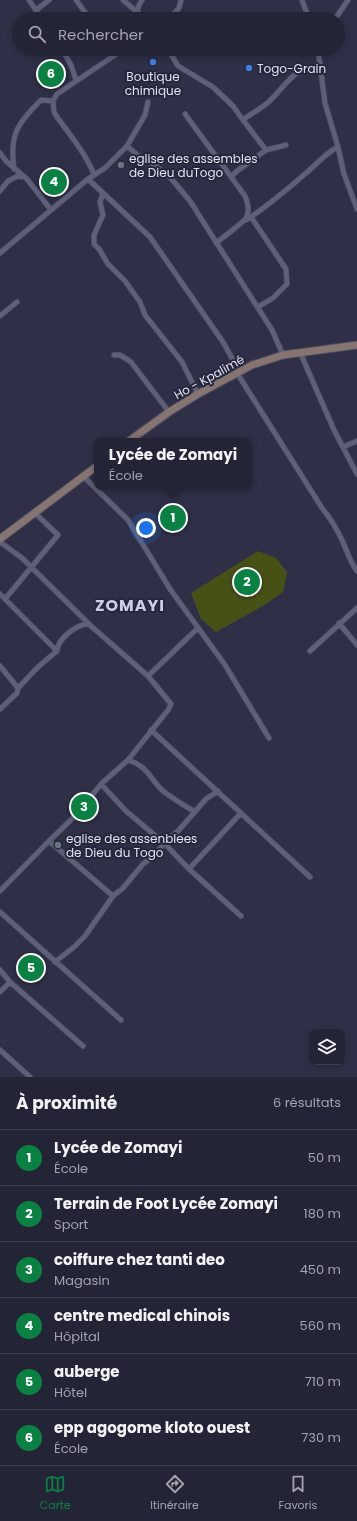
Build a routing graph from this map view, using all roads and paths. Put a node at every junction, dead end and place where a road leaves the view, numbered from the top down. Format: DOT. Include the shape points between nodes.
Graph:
graph roads {
  1 [pos="29,0"];
  2 [pos="49,0"];
  3 [pos="76,0"];
  4 [pos="123,0"];
  5 [pos="142,0"];
  6 [pos="181,0"];
  7 [pos="302,0"];
  8 [pos="348,0"];
  9 [pos="36,10"];
  10 [pos="85,12"];
  11 [pos="137,12"];
  12 [pos="175,12"];
  13 [pos="306,12"];
  14 [pos="340,12"];
  15 [pos="66,56"];
  16 [pos="114,56"];
  17 [pos="172,56"];
  18 [pos="319,56"];
  19 [pos="320,68"];
  20 [pos="76,80"];
  21 [pos="53,101"];
  22 [pos="148,102"];
  23 [pos="185,114"];
  24 [pos="243,120"];
  25 [pos="286,145"];
  26 [pos="127,146"];
  27 [pos="338,147"];
  28 [pos="266,150"];
  29 [pos="0,153"];
  30 [pos="14,169"];
  31 [pos="94,174"];
  32 [pos="231,177"];
  33 [pos="27,179"];
  34 [pos="88,179"];
  35 [pos="0,191"];
  36 [pos="103,193"];
  37 [pos="357,209"];
  38 [pos="51,210"];
  39 [pos="251,217"];
  40 [pos="246,220"];
  41 [pos="216,243"];
  42 [pos="0,253"];
  43 [pos="18,302"];
  44 [pos="258,307"];
  45 [pos="0,316"];
  46 [pos="357,345"];
  47 [pos="300,352"];
  48 [pos="114,354"];
  49 [pos="283,355"];
  50 [pos="238,372"];
  51 [pos="198,394"];
  52 [pos="169,412"];
  53 [pos="133,438"];
  54 [pos="357,442"];
  55 [pos="344,447"];
  56 [pos="94,468"];
  57 [pos="357,474"];
  58 [pos="84,476"];
  59 [pos="94,485"];
  60 [pos="99,490"];
  61 [pos="35,513"];
  62 [pos="0,539"];
  63 [pos="0,542"];
  64 [pos="31,566"];
  65 [pos="357,571"];
  66 [pos="0,594"];
  67 [pos="5,599"];
  68 [pos="357,608"];
  69 [pos="339,623"];
  70 [pos="89,624"];
  71 [pos="198,628"];
  72 [pos="357,645"];
  73 [pos="57,651"];
  74 [pos="310,651"];
  75 [pos="0,666"];
  76 [pos="148,676"];
  77 [pos="18,688"];
  78 [pos="0,709"];
  79 [pos="151,730"];
  80 [pos="269,738"];
  81 [pos="128,760"];
  82 [pos="101,784"];
  83 [pos="218,791"];
  84 [pos="195,812"];
  85 [pos="241,813"];
  86 [pos="49,841"];
  87 [pos="164,843"];
  88 [pos="189,869"];
  89 [pos="310,877"];
  90 [pos="0,891"];
  91 [pos="113,896"];
  92 [pos="0,912"];
  93 [pos="241,916"];
  94 [pos="55,962"];
  95 [pos="0,970"];
  96 [pos="10,982"];
  97 [pos="0,992"];
  98 [pos="121,1020"];
  99 [pos="82,1046"];
  100 [pos="0,1050"];
  101 [pos="30,1077"];
  1 -- 9 [label="street"];
  2 -- 9 [label="street"];
  3 -- 10 [label="street"];
  4 -- 11 [label="street"];
  5 -- 11 [label="street"];
  6 -- 12 [label="street"];
  7 -- 13 [label="street"];
  8 -- 14 [label="street"];
  15 -- 20 [label="street"];
  16 -- 20 [label="street"];
  17 -- 24 [label="street" via="178,66 213,87 233,106"];
  18 -- 19 [label="street"];
  19 -- 24 [label="street" via="307,67 284,84 267,104"];
  19 -- 27 [label="street" via="325,103"];
  20 -- 21 [label="street" via="57,94"];
  21 -- 30 [label="street" via="42,100 20,124 14,137"];
  21 -- 31 [label="street" via="54,112"];
  22 -- 26 [label="street"];
  23 -- 32 [label="street"];
  24 -- 28 [label="street"];
  25 -- 28 [label="street"];
  26 -- 31 [label="street" via="105,168"];
  26 -- 41 [label="street" via="173,180 197,210"];
  27 -- 37 [label="street" via="344,174"];
  27 -- 39 [label="street" via="319,159 306,174"];
  28 -- 32 [label="street"];
  29 -- 30 [label="street"];
  30 -- 33 [label="street"];
  31 -- 34 [label="street"];
  32 -- 40 [label="street" via="248,203"];
  33 -- 35 [label="street" via="18,176 8,181"];
  33 -- 38 [label="street"];
  34 -- 36 [label="street"];
  34 -- 38 [label="street"];
  36 -- 50 [label="street" via="150,238 218,336"];
  36 -- 51 [label="street" via="100,202 103,215 94,235 94,244 108,264 125,281 140,302 145,315 182,362"];
  38 -- 42 [label="street"];
  39 -- 40 [label="street"];
  39 -- 44 [label="street" via="286,269 287,284 273,298"];
  40 -- 41 [label="street"];
  41 -- 44 [label="street"];
  43 -- 45 [label="street"];
  44 -- 49 [label="street"];
  46 -- 47 [label="main road, Ho - Kpalimé"];
  47 -- 49 [label="main road, Ho - Kpalimé"];
  47 -- 55 [label="street"];
  48 -- 52 [label="street" via="131,362"];
  49 -- 50 [label="main road, Ho - Kpalimé"];
  50 -- 51 [label="main road, Ho - Kpalimé"];
  50 -- 65 [label="street" via="330,518"];
  51 -- 52 [label="main road, Ho - Kpalimé"];
  52 -- 53 [label="main road, Ho - Kpalimé"];
  54 -- 55 [label="street"];
  55 -- 57 [label="street"];
  56 -- 58 [label="main road"];
  58 -- 59 [label="street"];
  58 -- 61 [label="main road"];
  60 -- 71 [label="street" via="128,520 170,589"];
  61 -- 62 [label="main road"];
  61 -- 64 [label="street" via="58,535"];
  63 -- 64 [label="street"];
  64 -- 67 [label="street"];
  64 -- 70 [label="street"];
  66 -- 67 [label="street"];
  67 -- 73 [label="street"];
  68 -- 69 [label="street"];
  69 -- 72 [label="street"];
  69 -- 74 [label="street"];
  70 -- 73 [label="street" via="82,624 63,637"];
  70 -- 76 [label="street"];
  71 -- 76 [label="street"];
  71 -- 80 [label="street" via="225,665"];
  73 -- 77 [label="street"];
  75 -- 77 [label="street"];
  76 -- 79 [label="street" via="171,704"];
  77 -- 78 [label="street" via="17,693"];
  79 -- 81 [label="street"];
  79 -- 83 [label="street"];
  81 -- 82 [label="street"];
  81 -- 84 [label="street" via="144,768 162,790"];
  82 -- 86 [label="street" via="77,814"];
  82 -- 87 [label="street" via="126,811"];
  83 -- 84 [label="street" via="206,799"];
  83 -- 85 [label="street"];
  84 -- 87 [label="street"];
  85 -- 88 [label="street"];
  85 -- 89 [label="street"];
  86 -- 90 [label="street"];
  86 -- 91 [label="street"];
  87 -- 88 [label="street"];
  87 -- 91 [label="street"];
  88 -- 93 [label="street"];
  91 -- 94 [label="street" via="85,936"];
  92 -- 94 [label="street"];
  94 -- 98 [label="street"];
  95 -- 96 [label="street"];
  96 -- 97 [label="street"];
  96 -- 99 [label="street"];
  100 -- 101 [label="street"];
}
